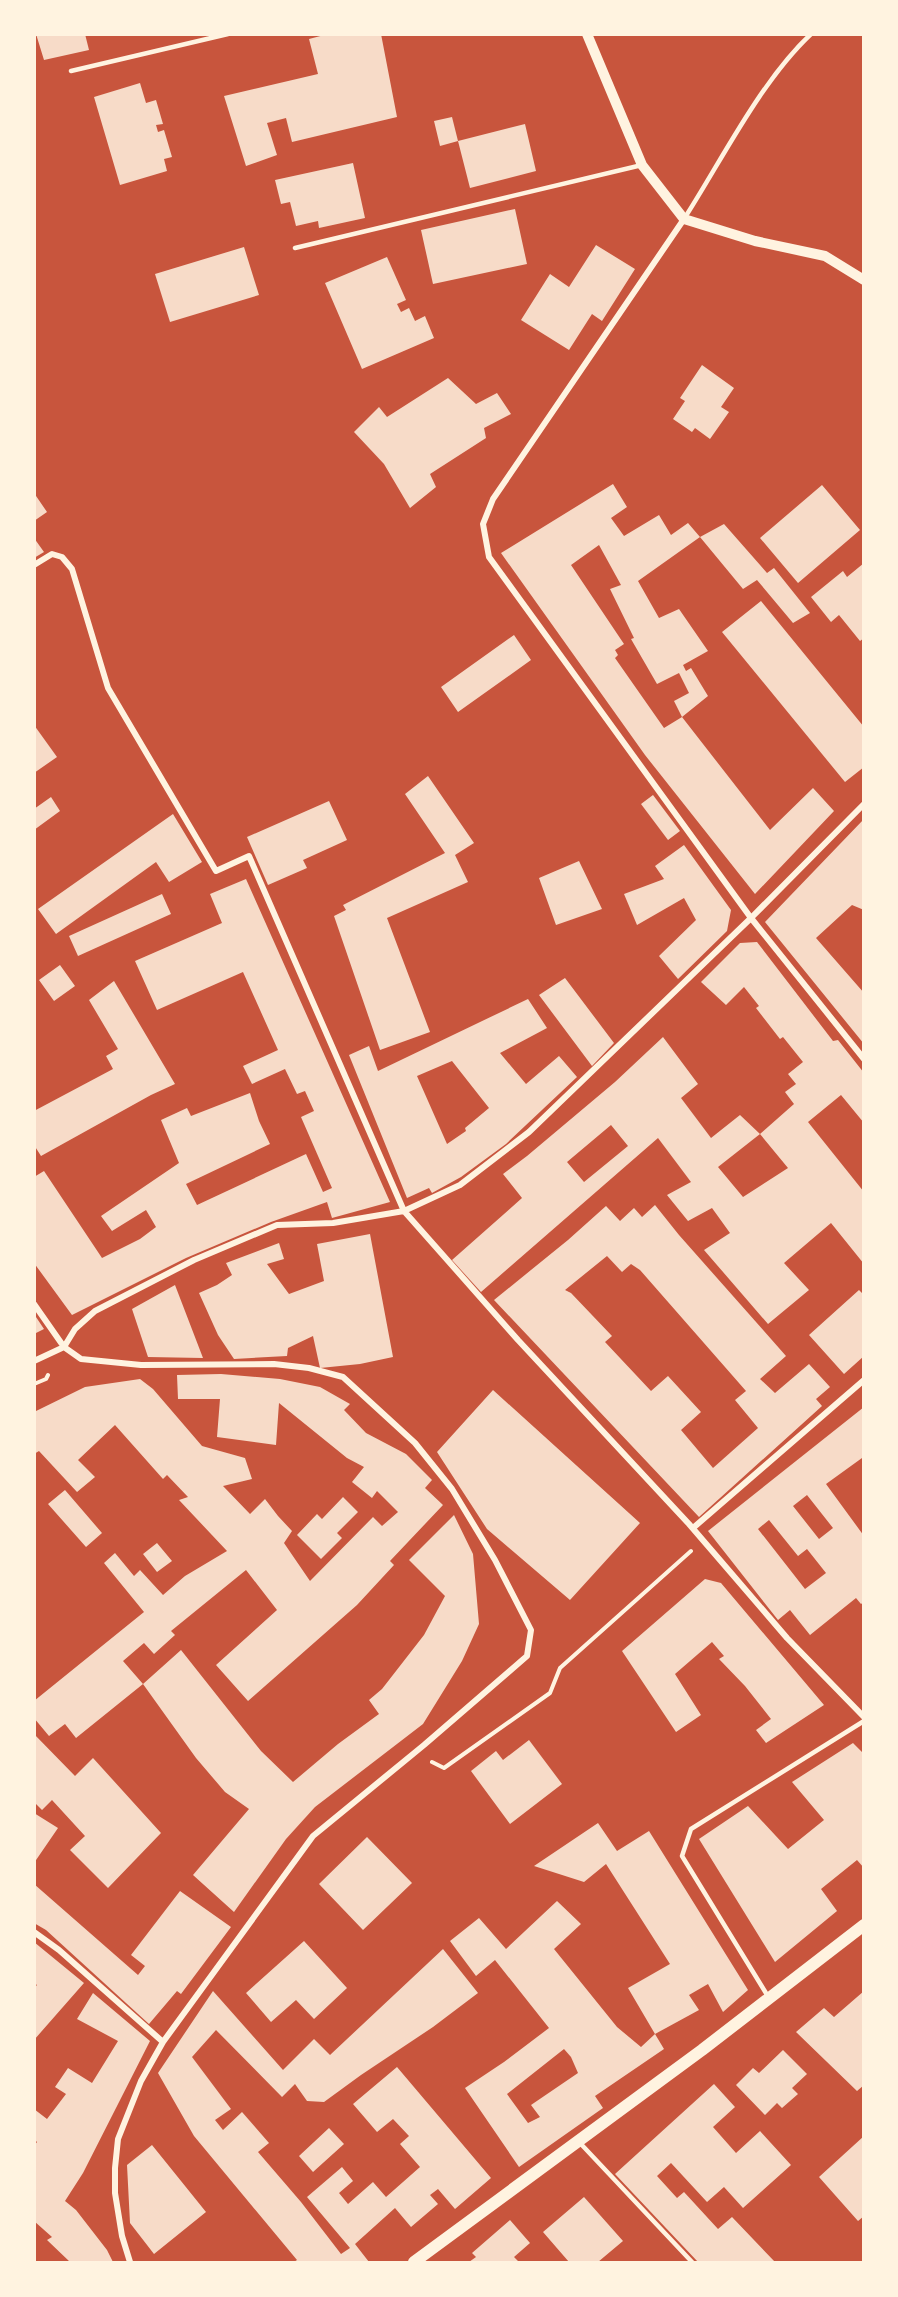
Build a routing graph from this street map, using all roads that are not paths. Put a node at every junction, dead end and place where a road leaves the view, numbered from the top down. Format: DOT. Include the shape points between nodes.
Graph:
graph roads {
  1 [pos="228,34"];
  2 [pos="587,34"];
  3 [pos="811,34"];
  4 [pos="71,71"];
  5 [pos="642,165"];
  6 [pos="684,219"];
  7 [pos="295,248"];
  8 [pos="864,280"];
  9 [pos="34,565"];
  10 [pos="864,804"];
  11 [pos="751,918"];
  12 [pos="864,1059"];
  13 [pos="404,1211"];
  14 [pos="34,1304"];
  15 [pos="64,1347"];
  16 [pos="34,1361"];
  17 [pos="864,1380"];
  18 [pos="693,1528"];
  19 [pos="864,1719"];
  20 [pos="864,1925"];
  21 [pos="34,1932"];
  22 [pos="769,1998"];
  23 [pos="163,2042"];
  24 [pos="578,2141"];
  25 [pos="130,2262"];
  26 [pos="414,2262"];
  27 [pos="692,2262"];
  1 -- 4 [label="lane"];
  2 -- 5 [label="street"];
  3 -- 6 [label="lane" via="791,53"];
  5 -- 6 [label="street"];
  5 -- 7 [label="lane"];
  6 -- 8 [label="street" via="755,241 825,256"];
  6 -- 11 [label="street" via="493,499 483,524 489,557"];
  9 -- 13 [label="street" via="52,554 62,557 72,569 108,688 216,872 249,856"];
  10 -- 11 [label="street"];
  11 -- 12 [label="street"];
  11 -- 13 [label="street" via="529,1132 460,1185"];
  13 -- 15 [label="street" via="333,1223 277,1225 194,1260 95,1311 75,1329"];
  13 -- 18 [label="street"];
  14 -- 15 [label="street"];
  15 -- 16 [label="street"];
  15 -- 23 [label="street" via="81,1359 141,1365 274,1364 343,1377 415,1443 452,1489 531,1630 527,1656 313,1836"];
  17 -- 18 [label="street"];
  18 -- 19 [label="street" via="787,1638"];
  19 -- 22 [label="lane" via="691,1828 682,1856"];
  20 -- 22 [label="main road"];
  21 -- 23 [label="street"];
  22 -- 24 [label="main road"];
  23 -- 25 [label="street" via="141,2081 118,2139 116,2193"];
  24 -- 26 [label="main road"];
  24 -- 27 [label="lane"];
}
